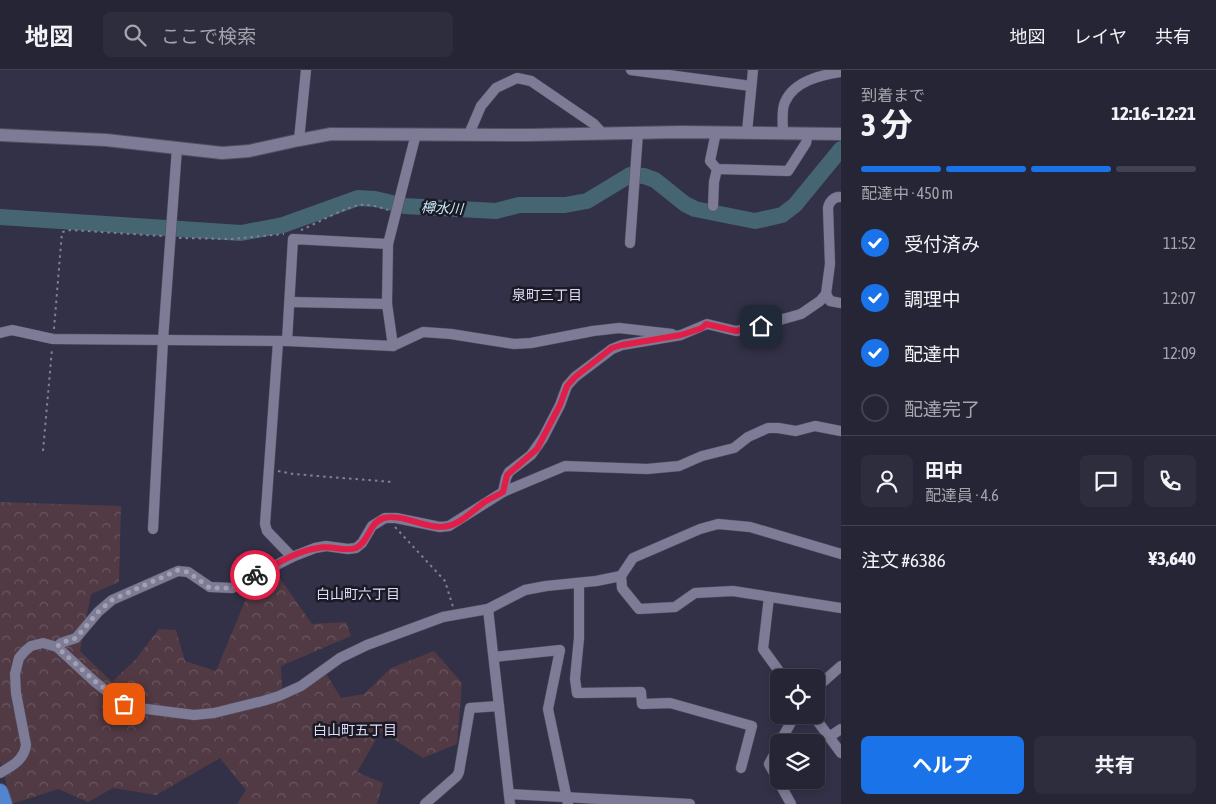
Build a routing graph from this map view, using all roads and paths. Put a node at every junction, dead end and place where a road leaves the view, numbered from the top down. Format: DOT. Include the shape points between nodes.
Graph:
graph roads {
  1 [pos="306,70"];
  2 [pos="631,70"];
  3 [pos="753,70"];
  4 [pos="841,72"];
  5 [pos="687,73"];
  6 [pos="817,73"];
  7 [pos="517,74"];
  8 [pos="751,86"];
  9 [pos="716,132"];
  10 [pos="747,132"];
  11 [pos="638,133"];
  12 [pos="782,133"];
  13 [pos="416,134"];
  14 [pos="469,134"];
  15 [pos="603,134"];
  16 [pos="808,134"];
  17 [pos="841,134"];
  18 [pos="0,135"];
  19 [pos="299,140"];
  20 [pos="177,148"];
  21 [pos="717,170"];
  22 [pos="841,197"];
  23 [pos="713,206"];
  24 [pos="630,243"];
  25 [pos="388,244"];
  26 [pos="826,294"];
  27 [pos="290,302"];
  28 [pos="841,303"];
  29 [pos="387,304"];
  30 [pos="0,333"];
  31 [pos="681,335"];
  32 [pos="164,340"];
  33 [pos="283,341"];
  34 [pos="393,346"];
  35 [pos="841,431"];
  36 [pos="268,469"];
  37 [pos="392,482"];
  38 [pos="503,492"];
  39 [pos="392,518"];
  40 [pos="153,529"];
  41 [pos="841,554"];
  42 [pos="292,557"];
  43 [pos="621,576"];
  44 [pos="579,583"];
  45 [pos="769,597"];
  46 [pos="841,608"];
  47 [pos="488,609"];
  48 [pos="455,616"];
  49 [pos="57,647"];
  50 [pos="494,657"];
  51 [pos="841,666"];
  52 [pos="777,669"];
  53 [pos="825,680"];
  54 [pos="499,706"];
  55 [pos="820,724"];
  56 [pos="841,729"];
  57 [pos="829,737"];
  58 [pos="841,753"];
  59 [pos="741,768"];
  60 [pos="0,773"];
  61 [pos="783,789"];
  62 [pos="0,792"];
  63 [pos="510,799"];
  64 [pos="567,800"];
  65 [pos="4,804"];
  66 [pos="425,804"];
  67 [pos="689,804"];
  68 [pos="791,804"];
  1 -- 19 [label="street"];
  2 -- 5 [label="street"];
  3 -- 8 [label="street"];
  4 -- 6 [label="street"];
  5 -- 8 [label="street"];
  6 -- 12 [label="street" via="792,91 784,103"];
  7 -- 14 [label="street" via="496,88 481,106"];
  7 -- 15 [label="street" via="594,124"];
  8 -- 10 [label="street"];
  9 -- 10 [label="street"];
  9 -- 11 [label="street"];
  9 -- 21 [label="street" via="710,161"];
  10 -- 12 [label="street"];
  11 -- 15 [label="street"];
  11 -- 24 [label="street"];
  12 -- 16 [label="street"];
  13 -- 14 [label="street"];
  13 -- 19 [label="street" via="331,134"];
  13 -- 25 [label="street"];
  14 -- 15 [label="street"];
  16 -- 17 [label="street"];
  16 -- 21 [label="street" via="806,143 788,171"];
  18 -- 20 [label="street" via="97,139"];
  19 -- 20 [label="street" via="249,151 222,153"];
  20 -- 32 [label="street"];
  21 -- 23 [label="street"];
  22 -- 26 [label="street" via="833,199 828,208 830,264"];
  25 -- 27 [label="street" via="293,239"];
  25 -- 29 [label="street"];
  26 -- 28 [label="street" via="830,301"];
  26 -- 31 [label="street" via="801,314 774,323 736,331 706,324"];
  27 -- 29 [label="street"];
  27 -- 33 [label="street"];
  29 -- 34 [label="street"];
  30 -- 32 [label="street" via="12,330 53,339"];
  31 -- 34 [label="street" via="619,328 514,344 423,332"];
  31 -- 38 [label="street" via="612,348 575,377 567,386 537,449 507,475"];
  32 -- 33 [label="street"];
  32 -- 40 [label="street"];
  33 -- 34 [label="street"];
  33 -- 36 [label="street"];
  35 -- 38 [label="street" via="815,426 796,431 768,428 734,448 702,456 680,466 647,469 565,466"];
  36 -- 37 [label="path"];
  36 -- 42 [label="street" via="265,528"];
  38 -- 39 [label="street" via="449,526"];
  39 -- 42 [label="street" via="377,522 356,548 326,546"];
  39 -- 48 [label="path" via="395,527 444,581"];
  41 -- 43 [label="street" via="750,527 718,524 633,558"];
  42 -- 49 [label="street" via="232,588 210,588 188,572 178,570 112,600 76,638"];
  43 -- 44 [label="street"];
  43 -- 45 [label="street" via="622,588 639,609 675,607 696,593 733,591"];
  44 -- 47 [label="street" via="524,590"];
  44 -- 59 [label="street" via="577,693 641,692 642,704 670,704 752,726"];
  45 -- 46 [label="street"];
  45 -- 52 [label="street" via="763,649"];
  47 -- 48 [label="street"];
  47 -- 50 [label="street"];
  48 -- 49 [label="street" via="350,653 301,686 279,696 194,715 131,707 107,692"];
  49 -- 60 [label="street" via="43,643 31,646 16,666 16,693 26,745 18,762"];
  50 -- 54 [label="street"];
  50 -- 64 [label="street" via="560,650 548,709"];
  51 -- 53 [label="street"];
  54 -- 63 [label="street"];
  54 -- 66 [label="street" via="470,708 459,772"];
  55 -- 57 [label="street"];
  56 -- 57 [label="street"];
  57 -- 58 [label="street"];
  61 -- 68 [label="street"];
  62 -- 65 [label="highway"];
  63 -- 64 [label="street"];
  64 -- 67 [label="street"];
}
